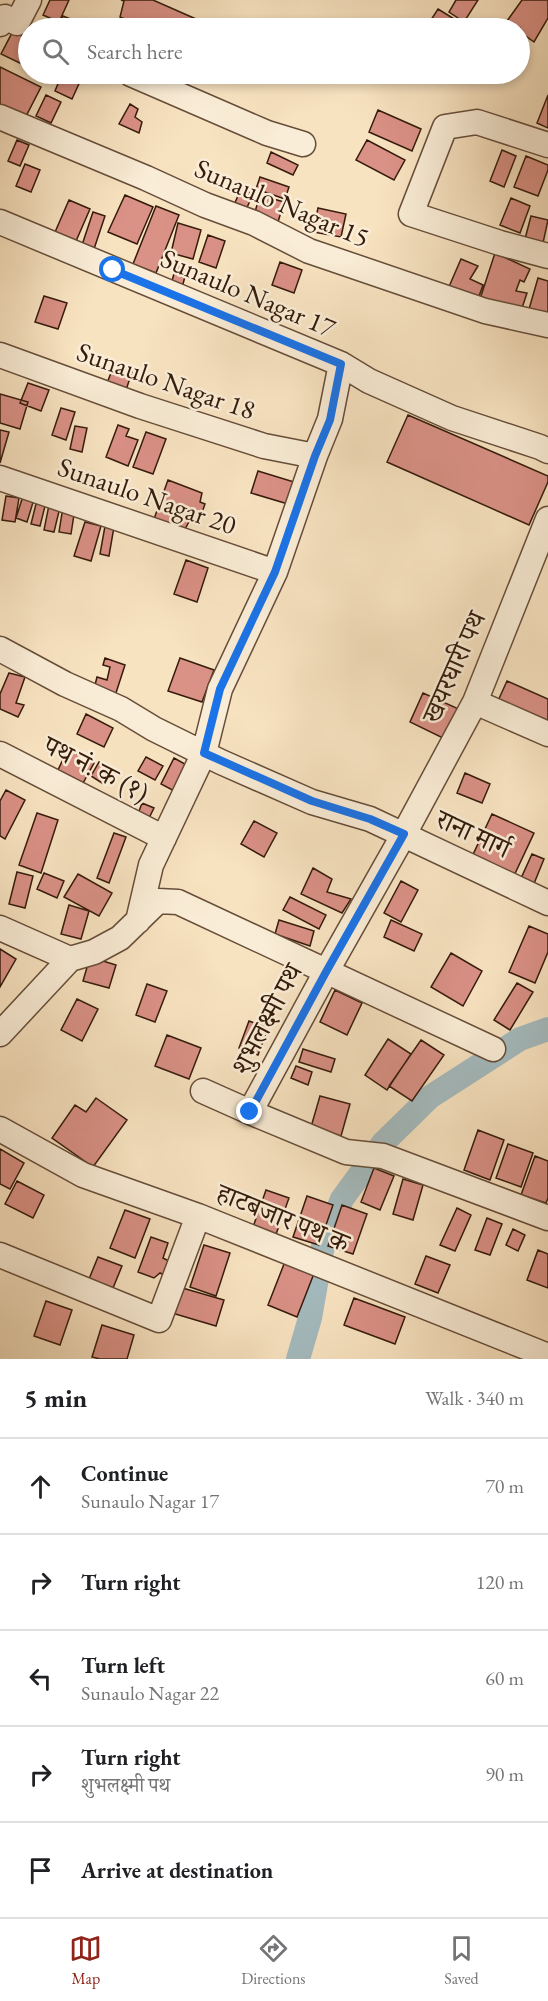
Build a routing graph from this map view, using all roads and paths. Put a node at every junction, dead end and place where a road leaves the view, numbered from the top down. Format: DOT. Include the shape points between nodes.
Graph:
graph roads {
  1 [pos="29,0"];
  2 [pos="10,21"];
  3 [pos="154,84"];
  4 [pos="0,117"];
  5 [pos="303,144"];
  6 [pos="548,145"];
  7 [pos="0,222"];
  8 [pos="548,256"];
  9 [pos="548,325"];
  10 [pos="0,355"];
  11 [pos="341,364"];
  12 [pos="548,451"];
  13 [pos="315,456"];
  14 [pos="0,478"];
  15 [pos="548,519"];
  16 [pos="275,572"];
  17 [pos="0,649"];
  18 [pos="475,702"];
  19 [pos="548,734"];
  20 [pos="204,753"];
  21 [pos="0,754"];
  22 [pos="404,834"];
  23 [pos="164,838"];
  24 [pos="548,903"];
  25 [pos="138,921"];
  26 [pos="0,928"];
  27 [pos="70,959"];
  28 [pos="326,972"];
  29 [pos="0,1034"];
  30 [pos="493,1049"];
  31 [pos="203,1091"];
  32 [pos="250,1112"];
  33 [pos="0,1129"];
  34 [pos="198,1216"];
  35 [pos="548,1218"];
  36 [pos="0,1255"];
  37 [pos="548,1356"];
  1 -- 2 [label="street"];
  3 -- 5 [label="street" via="267,133"];
  4 -- 9 [label="street, Sunaulo Nagar 15" via="254,223 309,251 485,311"];
  6 -- 8 [label="street" via="477,122 445,127 411,214"];
  7 -- 11 [label="street, Sunaulo Nagar 17"];
  10 -- 13 [label="street, Sunaulo Nagar 18" via="264,446"];
  11 -- 12 [label="street, Sunaulo Nagar 17" via="369,381 452,418"];
  11 -- 13 [label="street" via="330,420"];
  13 -- 16 [label="street"];
  14 -- 16 [label="street, Sunaulo Nagar 20"];
  15 -- 18 [label="street, खयरघारी पथ"];
  16 -- 20 [label="street" via="220,689"];
  17 -- 20 [label="street, राना मार्ग"];
  18 -- 19 [label="street"];
  18 -- 22 [label="street, खयरघारी पथ"];
  20 -- 22 [label="street, राना मार्ग" via="312,801"];
  20 -- 23 [label="street"];
  21 -- 23 [label="street, पथ नं. क (१)"];
  22 -- 24 [label="street, राना मार्ग"];
  22 -- 28 [label="street, शुभलक्ष्मी पथ"];
  23 -- 25 [label="street" via="151,865"];
  25 -- 27 [label="street" via="120,938"];
  25 -- 28 [label="street" via="158,901 178,902"];
  26 -- 27 [label="street"];
  27 -- 29 [label="street"];
  28 -- 30 [label="street"];
  28 -- 32 [label="street, शुभलक्ष्मी पथ"];
  31 -- 32 [label="street"];
  32 -- 35 [label="street, शुभलक्ष्मी पथ" via="346,1152 375,1155"];
  33 -- 34 [label="street, हाटबजार पथ क" via="83,1175"];
  34 -- 36 [label="street" via="159,1320"];
  34 -- 37 [label="street, हाटबजार पथ क"];
}
